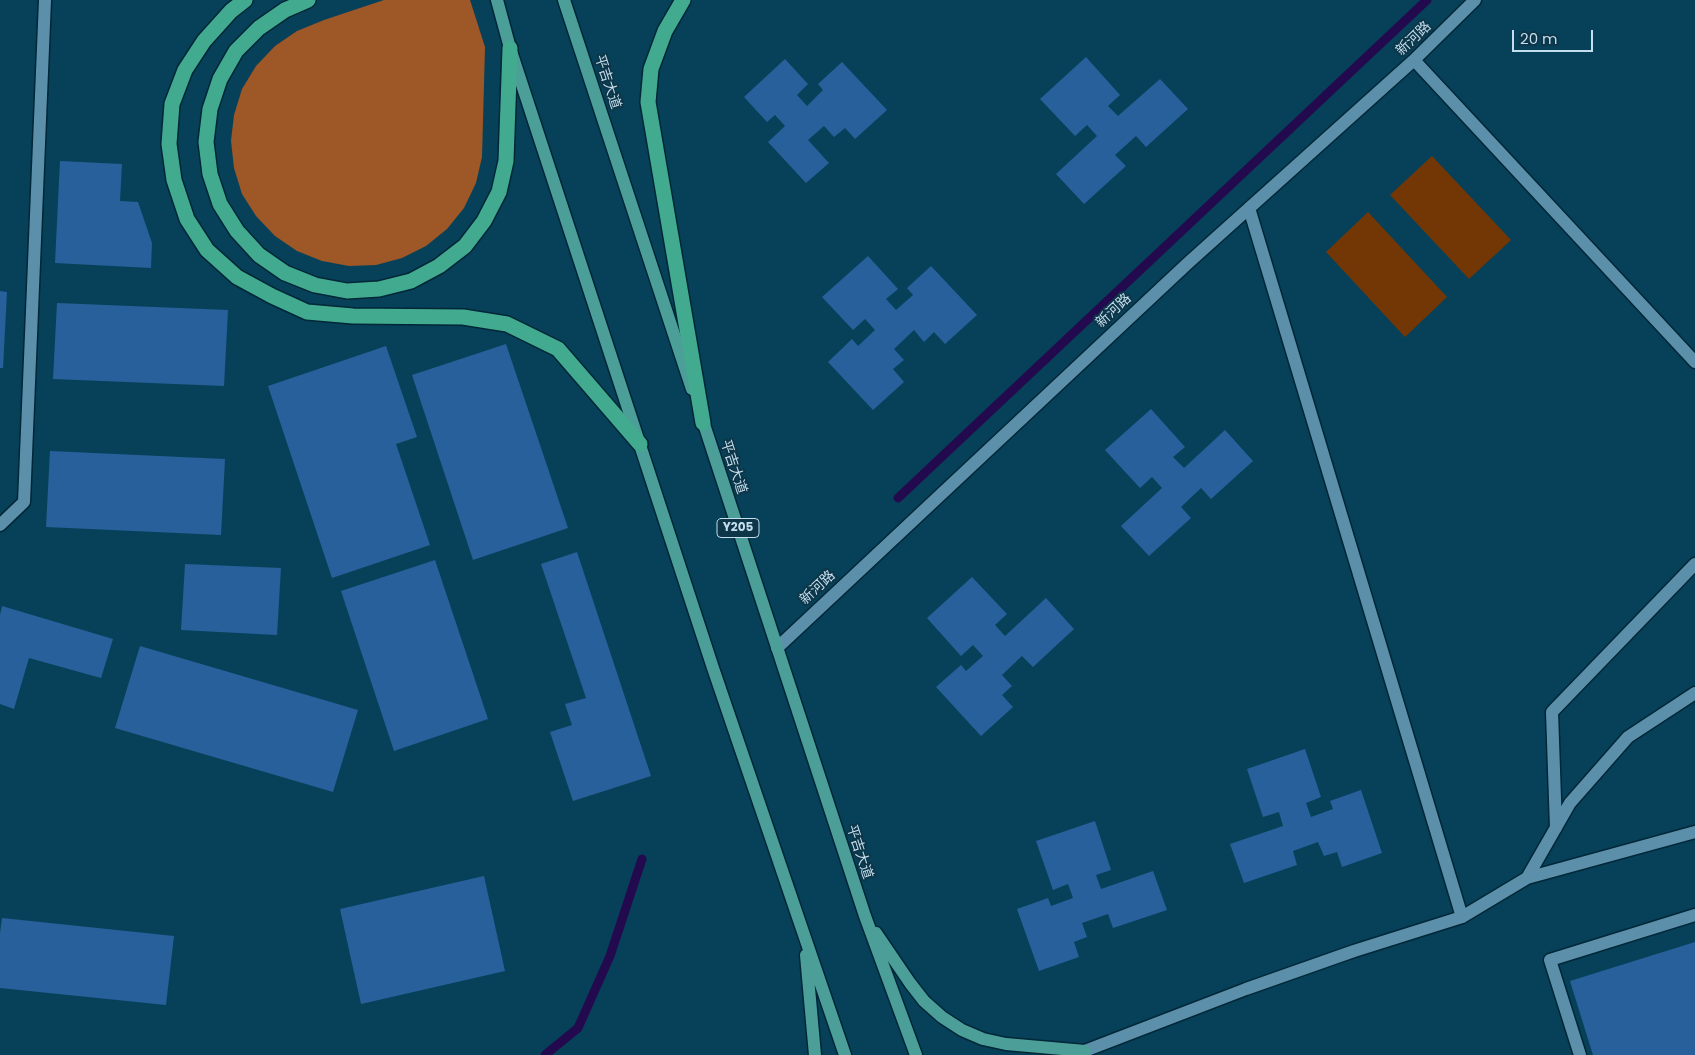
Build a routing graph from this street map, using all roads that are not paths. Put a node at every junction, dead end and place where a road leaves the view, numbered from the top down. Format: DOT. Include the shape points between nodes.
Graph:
graph roads {
  1 [pos="45,0"];
  2 [pos="245,0"];
  3 [pos="308,0"];
  4 [pos="497,0"];
  5 [pos="564,0"];
  6 [pos="683,0"];
  7 [pos="1475,0"];
  8 [pos="510,48"];
  9 [pos="1414,60"];
  10 [pos="1249,208"];
  11 [pos="1695,362"];
  12 [pos="703,423"];
  13 [pos="640,444"];
  14 [pos="0,525"];
  15 [pos="1695,564"];
  16 [pos="776,648"];
  17 [pos="1695,693"];
  18 [pos="1556,828"];
  19 [pos="1695,832"];
  20 [pos="1527,878"];
  21 [pos="1695,914"];
  22 [pos="865,916"];
  23 [pos="1462,916"];
  24 [pos="805,937"];
  25 [pos="1080,1054"];
  26 [pos="815,1055"];
  27 [pos="846,1055"];
  28 [pos="916,1055"];
  29 [pos="1580,1055"];
  1 -- 14 [label="street" via="24,502"];
  2 -- 13 [label="highway" via="204,41 185,70 172,104 169,144 174,180 187,219 207,250 237,277 307,312 352,316 463,316 506,324 558,349"];
  3 -- 8 [label="highway" via="285,10 258,28 236,51 220,79 210,110 206,142 210,174 220,204 237,231 272,264 315,285 347,291 379,289 410,281 439,266 464,246 484,221 499,192 506,161"];
  4 -- 8 [label="main road"];
  5 -- 12 [label="main road, 平吉大道 / Y205"];
  6 -- 12 [label="highway" via="665,31 651,69 648,102"];
  7 -- 9 [label="street, 新河路"];
  8 -- 13 [label="main road"];
  9 -- 10 [label="street, 新河路"];
  9 -- 11 [label="street"];
  10 -- 16 [label="street, 新河路"];
  10 -- 23 [label="street"];
  12 -- 16 [label="main road, 平吉大道 / Y205"];
  13 -- 24 [label="main road"];
  15 -- 18 [label="street" via="1552,712"];
  16 -- 22 [label="main road, 平吉大道 / Y205"];
  17 -- 18 [label="street" via="1628,737 1570,803"];
  18 -- 20 [label="street"];
  19 -- 20 [label="street"];
  20 -- 23 [label="street"];
  21 -- 29 [label="street" via="1550,960"];
  22 -- 25 [label="main road" via="924,1001 962,1030 1006,1044"];
  22 -- 28 [label="main road, 平吉大道 / Y205"];
  23 -- 25 [label="street" via="1246,989"];
  24 -- 26 [label="main road"];
  24 -- 27 [label="main road"];
}
